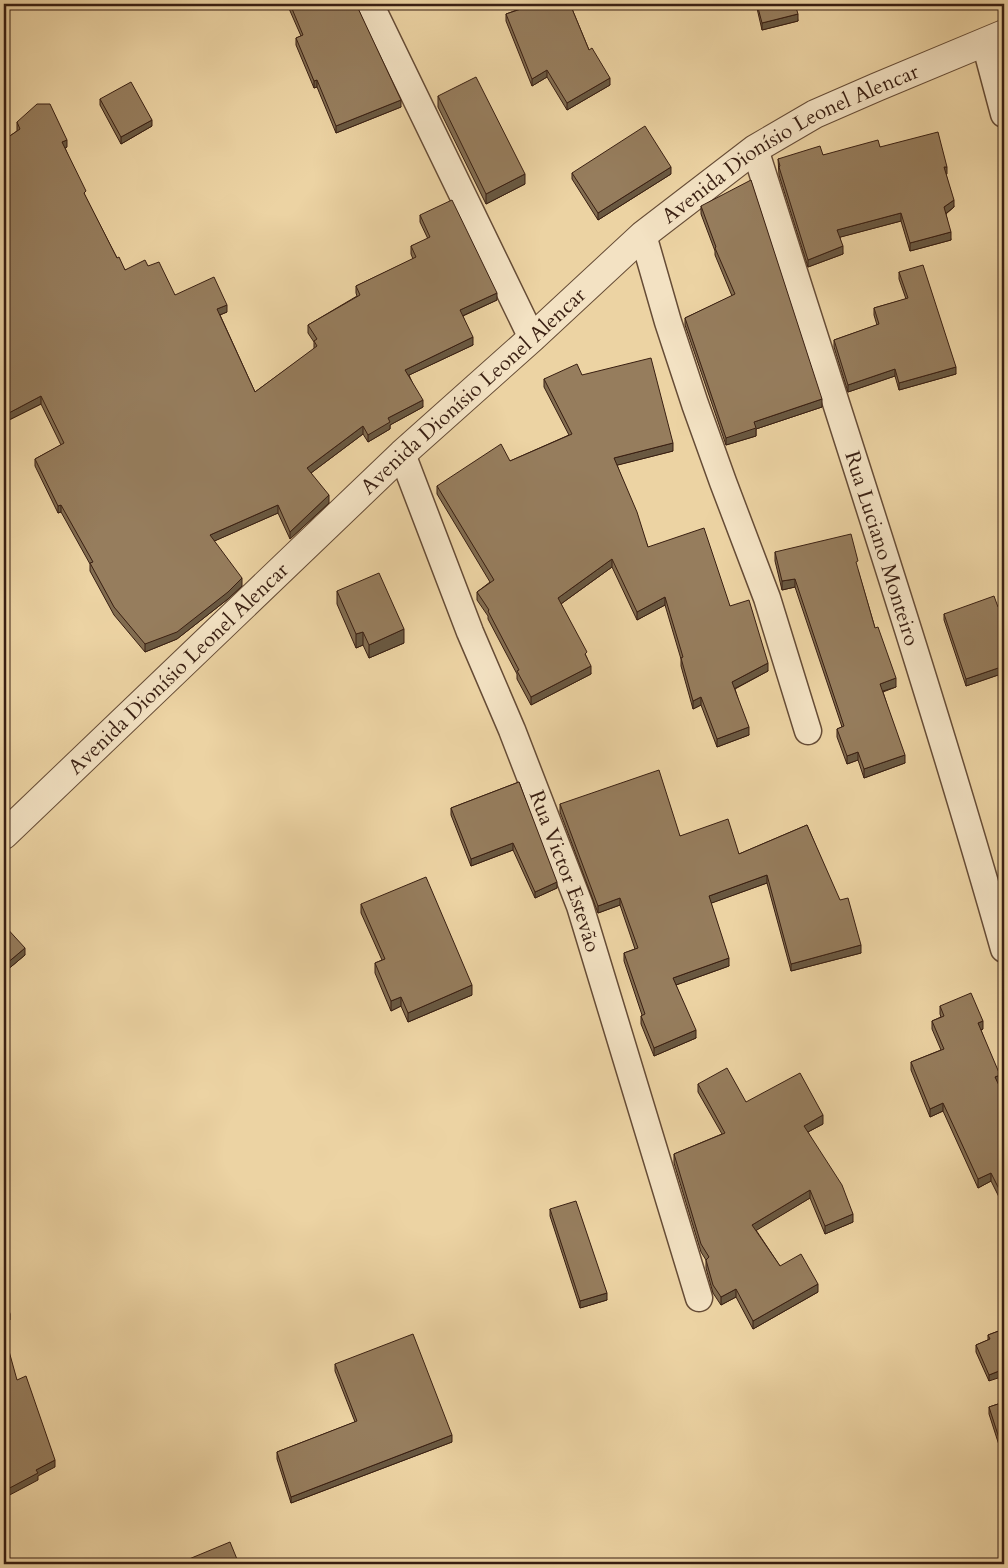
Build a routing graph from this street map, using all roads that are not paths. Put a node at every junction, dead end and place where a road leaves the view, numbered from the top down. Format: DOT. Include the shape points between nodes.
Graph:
graph roads {
  1 [pos="370,4"];
  2 [pos="995,39"];
  3 [pos="1004,114"];
  4 [pos="754,149"];
  5 [pos="643,235"];
  6 [pos="532,338"];
  7 [pos="402,454"];
  8 [pos="808,731"];
  9 [pos="4,835"];
  10 [pos="1004,950"];
  11 [pos="699,1298"];
  1 -- 6 [label="street"];
  2 -- 3 [label="street"];
  2 -- 4 [label="street, Avenida Dionísio Leonel Alencar" via="815,114"];
  4 -- 5 [label="street, Avenida Dionísio Leonel Alencar"];
  4 -- 10 [label="street, Rua Luciano Monteiro" via="900,605"];
  5 -- 6 [label="street, Avenida Dionísio Leonel Alencar"];
  5 -- 8 [label="street" via="674,340 722,482 767,598"];
  6 -- 7 [label="street, Avenida Dionísio Leonel Alencar"];
  7 -- 9 [label="street, Avenida Dionísio Leonel Alencar"];
  7 -- 11 [label="street, Rua Victor Estevão" via="580,906"];
}
